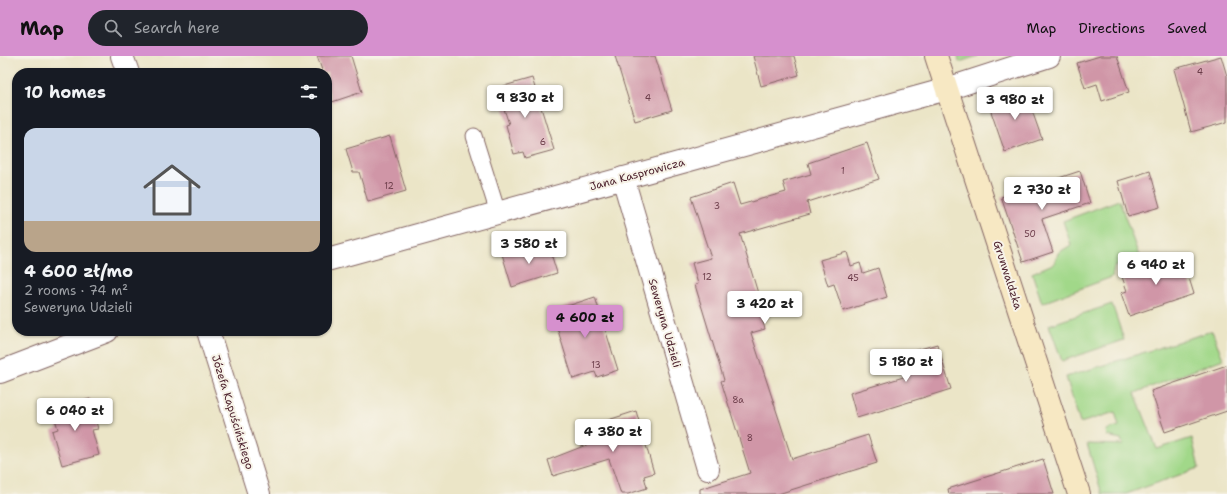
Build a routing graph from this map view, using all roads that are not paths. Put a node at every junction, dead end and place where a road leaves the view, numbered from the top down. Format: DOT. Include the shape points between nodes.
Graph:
graph roads {
  1 [pos="122,56"];
  2 [pos="936,56"];
  3 [pos="1049,56"];
  4 [pos="126,68"];
  5 [pos="947,89"];
  6 [pos="474,136"];
  7 [pos="623,178"];
  8 [pos="498,213"];
  9 [pos="332,259"];
  10 [pos="94,336"];
  11 [pos="210,336"];
  12 [pos="0,372"];
  13 [pos="708,468"];
  14 [pos="259,494"];
  15 [pos="1079,494"];
  1 -- 4 [label="street"];
  2 -- 5 [label="street, Grunwaldzka"];
  3 -- 5 [label="street, Jana Kasprowicza"];
  5 -- 7 [label="street, Jana Kasprowicza"];
  5 -- 15 [label="street, Grunwaldzka"];
  6 -- 8 [label="lane"];
  7 -- 8 [label="street, Jana Kasprowicza"];
  7 -- 13 [label="street, Seweryna Udzieli"];
  8 -- 9 [label="street, Jana Kasprowicza"];
  10 -- 12 [label="street"];
  11 -- 14 [label="street, Józefa Kapuścińskiego"];
}
